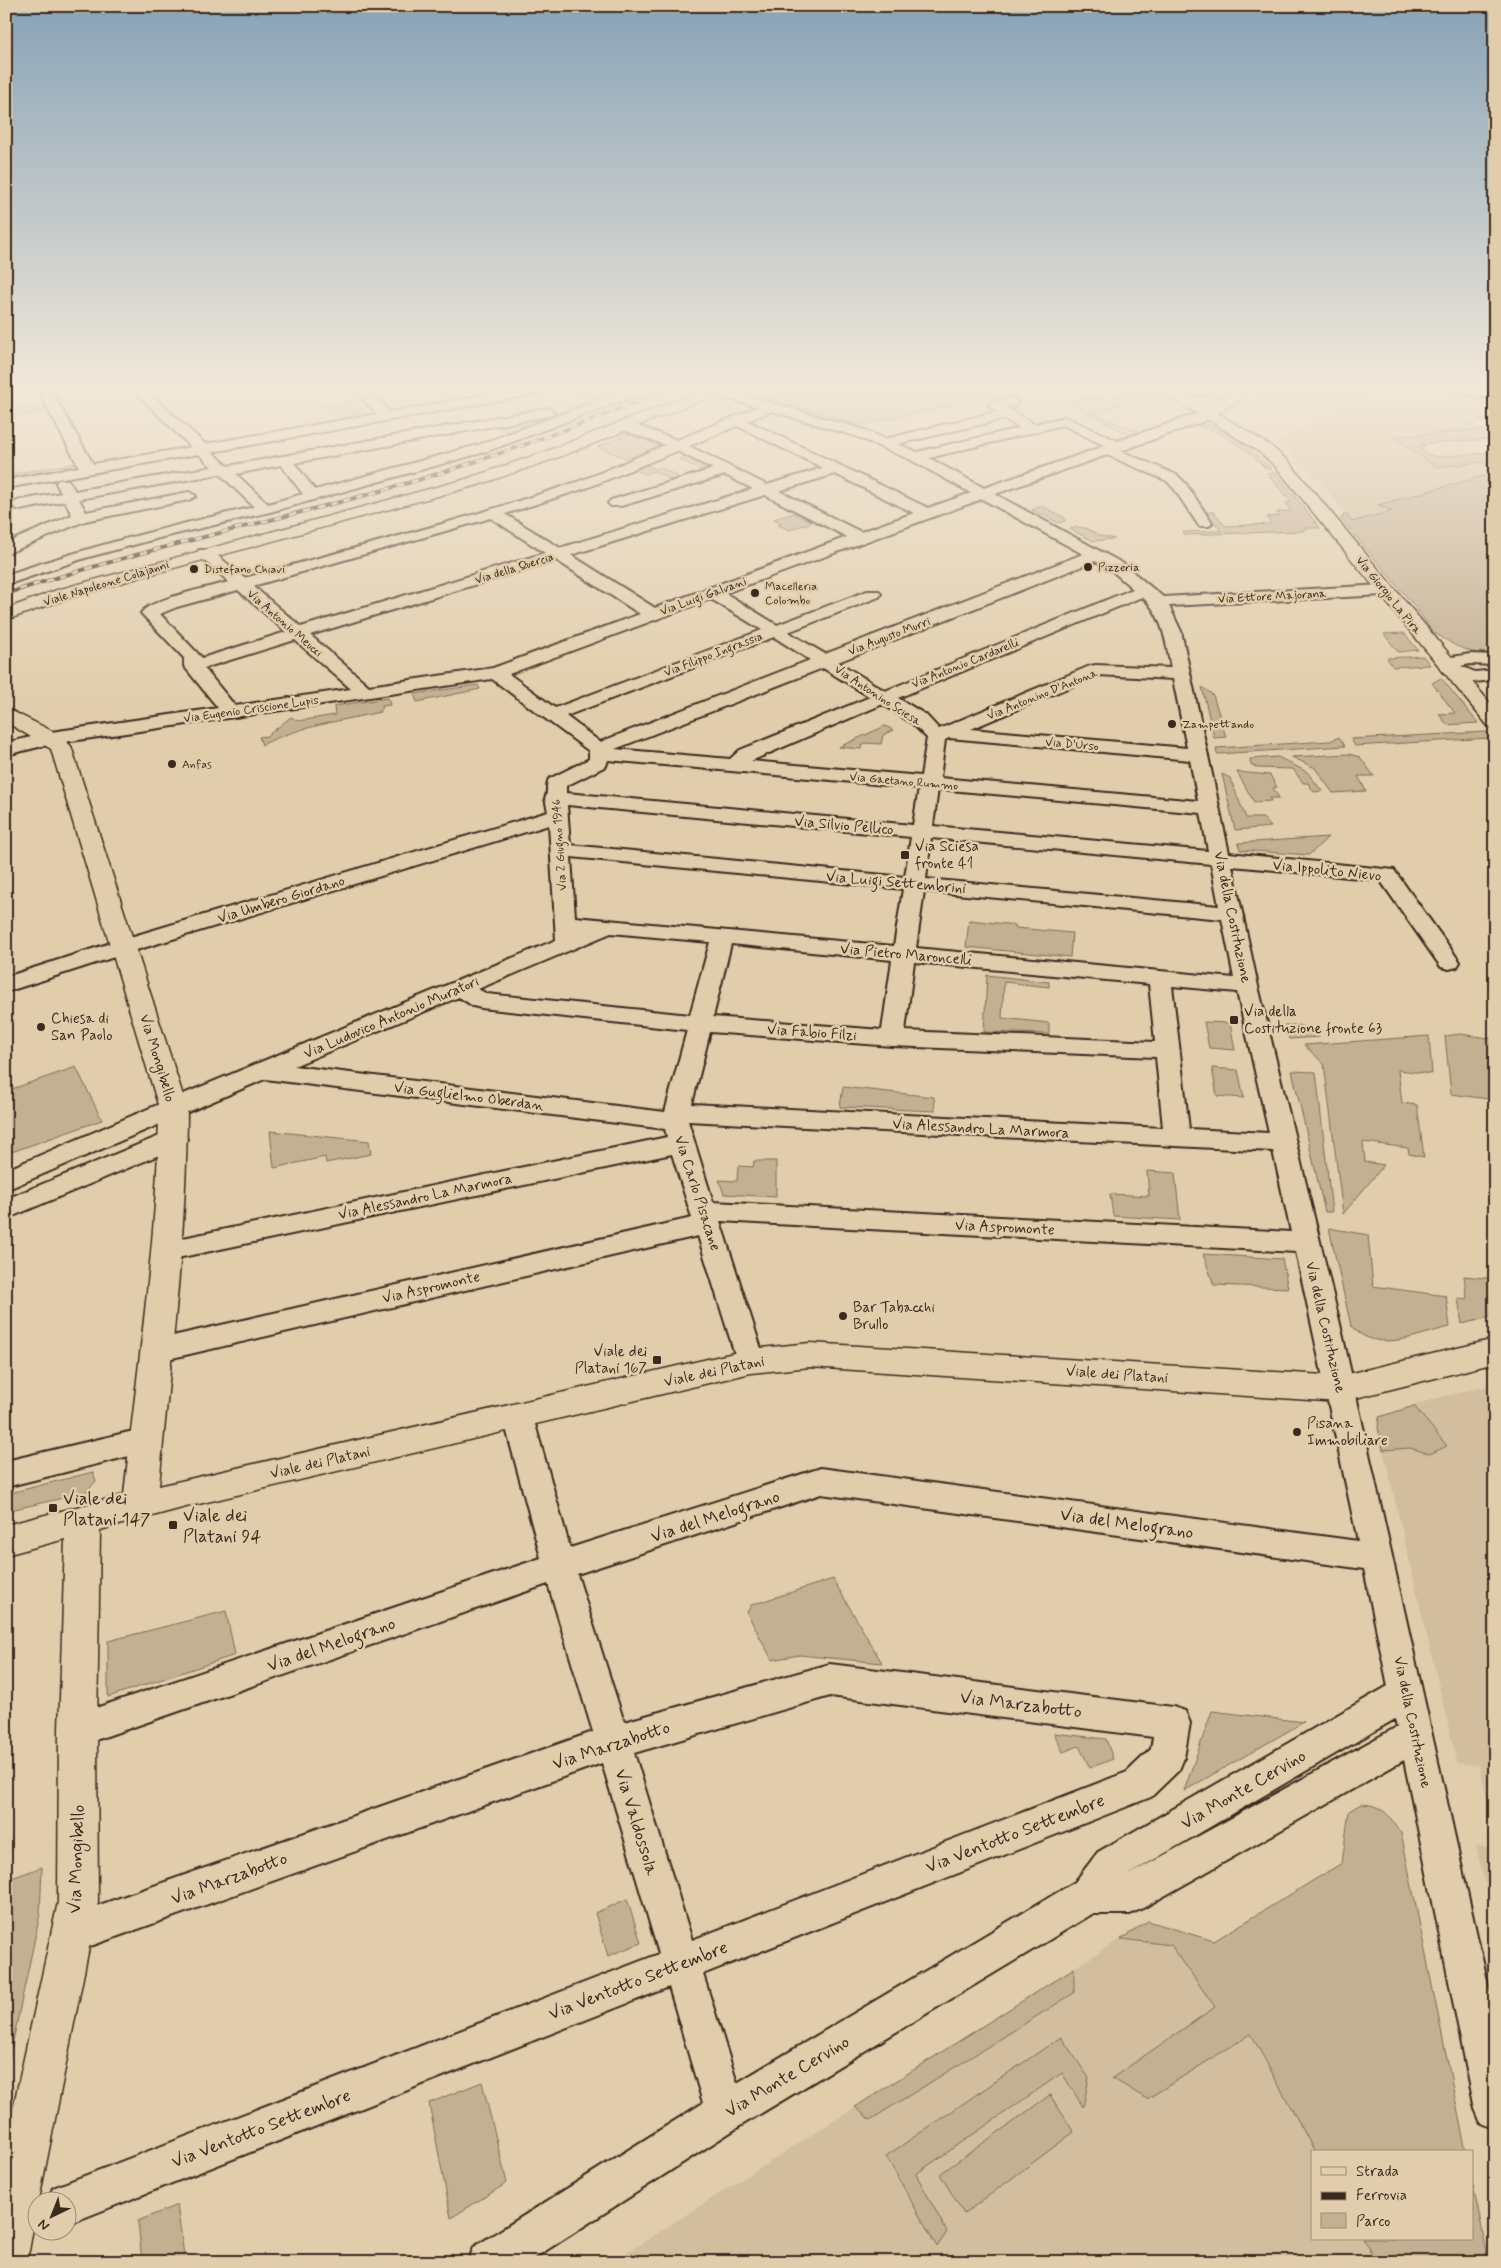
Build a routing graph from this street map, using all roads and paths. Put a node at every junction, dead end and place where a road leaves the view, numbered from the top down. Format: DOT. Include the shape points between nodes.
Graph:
graph roads {
  1 [pos="82,494"];
  2 [pos="249,494"];
  3 [pos="320,494"];
  4 [pos="427,494"];
  5 [pos="553,494"];
  6 [pos="601,494"];
  7 [pos="647,494"];
  8 [pos="754,494"];
  9 [pos="774,494"];
  10 [pos="887,494"];
  11 [pos="980,494"];
  12 [pos="983,494"];
  13 [pos="1185,494"];
  14 [pos="1306,494"];
  15 [pos="70,496"];
  16 [pos="189,496"];
  17 [pos="312,496"];
  18 [pos="616,503"];
  19 [pos="952,504"];
  20 [pos="20,505"];
  21 [pos="265,509"];
  22 [pos="1014,511"];
  23 [pos="493,513"];
  24 [pos="927,513"];
  25 [pos="82,517"];
  26 [pos="214,521"];
  27 [pos="1204,523"];
  28 [pos="655,525"];
  29 [pos="160,533"];
  30 [pos="860,538"];
  31 [pos="205,553"];
  32 [pos="558,554"];
  33 [pos="1095,555"];
  34 [pos="7,558"];
  35 [pos="27,572"];
  36 [pos="6,580"];
  37 [pos="239,584"];
  38 [pos="1144,590"];
  39 [pos="1384,590"];
  40 [pos="712,593"];
  41 [pos="873,594"];
  42 [pos="1159,602"];
  43 [pos="6,615"];
  44 [pos="654,615"];
  45 [pos="775,631"];
  46 [pos="298,634"];
  47 [pos="1425,638"];
  48 [pos="824,661"];
  49 [pos="1493,665"];
  50 [pos="193,666"];
  51 [pos="1449,668"];
  52 [pos="496,673"];
  53 [pos="1181,674"];
  54 [pos="365,692"];
  55 [pos="883,697"];
  56 [pos="230,712"];
  57 [pos="6,714"];
  58 [pos="553,714"];
  59 [pos="1493,714"];
  60 [pos="941,735"];
  61 [pos="50,738"];
  62 [pos="6,749"];
  63 [pos="599,751"];
  64 [pos="1199,755"];
  65 [pos="734,766"];
  66 [pos="929,783"];
  67 [pos="556,807"];
  68 [pos="1210,808"];
  69 [pos="922,832"];
  70 [pos="559,850"];
  71 [pos="1221,859"];
  72 [pos="915,884"];
  73 [pos="1234,914"];
  74 [pos="564,922"];
  75 [pos="609,926"];
  76 [pos="722,937"];
  77 [pos="566,945"];
  78 [pos="125,946"];
  79 [pos="905,954"];
  80 [pos="1449,962"];
  81 [pos="1160,979"];
  82 [pos="6,985"];
  83 [pos="1247,986"];
  84 [pos="461,988"];
  85 [pos="700,1024"];
  86 [pos="892,1038"];
  87 [pos="1168,1050"];
  88 [pos="263,1071"];
  89 [pos="173,1108"];
  90 [pos="678,1126"];
  91 [pos="174,1138"];
  92 [pos="1177,1138"];
  93 [pos="1284,1143"];
  94 [pos="6,1181"];
  95 [pos="6,1210"];
  96 [pos="705,1217"];
  97 [pos="1306,1244"];
  98 [pos="168,1250"];
  99 [pos="155,1351"];
  100 [pos="1495,1351"];
  101 [pos="751,1361"];
  102 [pos="1340,1389"];
  103 [pos="518,1417"];
  104 [pos="146,1440"];
  105 [pos="6,1474"];
  106 [pos="140,1505"];
  107 [pos="83,1520"];
  108 [pos="6,1540"];
  109 [pos="1376,1558"];
  110 [pos="558,1566"];
  111 [pos="1407,1694"];
  112 [pos="1173,1723"];
  113 [pos="78,1730"];
  114 [pos="1415,1735"];
  115 [pos="613,1742"];
  116 [pos="1088,1895"];
  117 [pos="71,1934"];
  118 [pos="681,1964"];
  119 [pos="1495,2109"];
  120 [pos="726,2112"];
  121 [pos="78,2199"];
  122 [pos="18,2230"];
  123 [pos="489,2262"];
  1 -- 15 [label="street"];
  2 -- 21 [label="street"];
  3 -- 17 [label="street"];
  4 -- 31 [label="street, Viale Napoleone Colajanni"];
  5 -- 23 [label="street"];
  6 -- 18 [label="street"];
  7 -- 18 [label="street"];
  8 -- 28 [label="street, Via della Quercia"];
  9 -- 30 [label="street"];
  10 -- 24 [label="street"];
  11 -- 19 [label="street, Via Luigi Galvani"];
  12 -- 22 [label="street, Via della Costituzione"];
  13 -- 27 [label="street"];
  14 -- 39 [label="street, Via Giorgio La Pira"];
  15 -- 20 [label="street"];
  15 -- 25 [label="street"];
  16 -- 25 [label="street"];
  16 -- 26 [label="street"];
  17 -- 21 [label="street"];
  18 -- 28 [label="street"];
  19 -- 22 [label="street" via="978,504"];
  19 -- 24 [label="street, Via Luigi Galvani"];
  21 -- 26 [label="street"];
  22 -- 33 [label="street, Via della Costituzione"];
  23 -- 32 [label="street"];
  23 -- 37 [label="street"];
  24 -- 30 [label="street, Via Luigi Galvani"];
  25 -- 34 [label="street"];
  26 -- 29 [label="street"];
  28 -- 32 [label="street, Via della Quercia"];
  29 -- 34 [label="street"];
  29 -- 35 [label="street"];
  30 -- 40 [label="street, Via Luigi Galvani"];
  31 -- 37 [label="street, Via Antonio Meucci"];
  31 -- 43 [label="street, Viale Napoleone Colajanni" via="62,594"];
  32 -- 44 [label="street"];
  32 -- 46 [label="street, Via della Quercia"];
  33 -- 38 [label="street, Via della Costituzione" via="1116,566"];
  33 -- 48 [label="street, Via Augusto Murri"];
  34 -- 35 [label="street"];
  35 -- 36 [label="street"];
  37 -- 46 [label="street, Via Antonio Meucci"];
  37 -- 50 [label="street" via="171,603 150,613 193,657"];
  38 -- 42 [label="street, Via della Costituzione"];
  38 -- 55 [label="street, Via Antonio Cardarelli"];
  39 -- 42 [label="street, Via Ettore Majorana"];
  39 -- 47 [label="street, Via Giorgio La Pira"];
  40 -- 44 [label="street, Via Luigi Galvani"];
  40 -- 45 [label="street, Via Antonino Sciesa"];
  41 -- 45 [label="street, Via Filippo Ingrassia"];
  42 -- 53 [label="street, Via della Costituzione" via="1172,631"];
  44 -- 52 [label="street, Via Luigi Galvani"];
  45 -- 48 [label="street, Via Antonino Sciesa"];
  45 -- 58 [label="street, Via Filippo Ingrassia"];
  46 -- 50 [label="street, Via della Quercia"];
  46 -- 54 [label="street, Via Antonio Meucci"];
  47 -- 49 [label="street"];
  47 -- 51 [label="street, Via Giorgio La Pira"];
  48 -- 55 [label="street, Via Antonino Sciesa"];
  48 -- 63 [label="street, Via Augusto Murri"];
  49 -- 51 [label="street" via="1473,676"];
  50 -- 56 [label="street"];
  51 -- 59 [label="street, Via Giorgio La Pira"];
  52 -- 54 [label="street, Via Eugenio Criscione Lupis"];
  52 -- 58 [label="street"];
  53 -- 60 [label="street, Via Antonino D'Antona" via="1096,670"];
  53 -- 64 [label="street, Via della Costituzione"];
  54 -- 56 [label="street, Via Eugenio Criscione Lupis"];
  55 -- 60 [label="street, Via Antonino Sciesa"];
  55 -- 65 [label="street, Via Antonio Cardarelli" via="747,754"];
  56 -- 61 [label="street, Via Eugenio Criscione Lupis"];
  57 -- 61 [label="street, Via Mongibello"];
  58 -- 63 [label="street"];
  60 -- 64 [label="street, Via D'Urso"];
  60 -- 66 [label="street, Via Antonino Sciesa"];
  61 -- 62 [label="street, Via Eugenio Criscione Lupis"];
  61 -- 78 [label="street, Via Mongibello" via="61,746 68,765"];
  63 -- 65 [label="street, Via Gaetano Rummo"];
  63 -- 67 [label="street, Via 2 Giugno 1946" via="598,762 556,783"];
  64 -- 68 [label="street, Via della Costituzione"];
  65 -- 66 [label="street, Via Gaetano Rummo"];
  66 -- 68 [label="street, Via Gaetano Rummo"];
  66 -- 69 [label="street, Via Antonino Sciesa"];
  67 -- 69 [label="street, Via Silvio Pellico"];
  67 -- 70 [label="street, Via 2 Giugno 1946"];
  67 -- 78 [label="street, Via Umbero Giordano"];
  68 -- 71 [label="street, Via della Costituzione"];
  69 -- 71 [label="street, Via Silvio Pellico"];
  69 -- 72 [label="street, Via Antonino Sciesa"];
  70 -- 72 [label="street, Via Luigi Settembrini"];
  70 -- 74 [label="street, Via 2 Giugno 1946"];
  71 -- 73 [label="street, Via della Costituzione"];
  71 -- 80 [label="street, Via Ippolito Nievo" via="1388,874"];
  72 -- 73 [label="street, Via Luigi Settembrini"];
  72 -- 79 [label="street, Via Antonino Sciesa"];
  73 -- 83 [label="street, Via della Costituzione"];
  74 -- 75 [label="street, Via Pietro Maroncelli"];
  74 -- 77 [label="street, Via 2 Giugno 1946"];
  75 -- 76 [label="street, Via Pietro Maroncelli"];
  75 -- 77 [label="street, Via Ludovico Antonio Muratori"];
  76 -- 79 [label="street, Via Pietro Maroncelli"];
  76 -- 85 [label="street"];
  77 -- 84 [label="street, Via Ludovico Antonio Muratori"];
  78 -- 82 [label="street, Via Umbero Giordano"];
  78 -- 89 [label="street, Via Mongibello"];
  79 -- 81 [label="street, Via Pietro Maroncelli"];
  79 -- 86 [label="street, Via Antonino Sciesa"];
  81 -- 83 [label="street, Via Pietro Maroncelli"];
  81 -- 87 [label="street"];
  83 -- 93 [label="street, Via della Costituzione"];
  84 -- 85 [label="street, Via Fabio Filzi" via="481,1001"];
  84 -- 88 [label="street, Via Ludovico Antonio Muratori"];
  85 -- 86 [label="street, Via Fabio Filzi"];
  85 -- 90 [label="street"];
  86 -- 87 [label="street, Via Fabio Filzi"];
  87 -- 92 [label="street"];
  88 -- 89 [label="street, Via Ludovico Antonio Muratori"];
  88 -- 90 [label="street, Via Guglielmo Oberdan"];
  89 -- 91 [label="street, Via Mongibello"];
  89 -- 94 [label="street, Via Ludovico Antonio Muratori"];
  90 -- 92 [label="street, Via Alessandro La Marmora"];
  90 -- 96 [label="street, Via Carlo Pisacane"];
  90 -- 98 [label="street, Via Alessandro La Marmora"];
  91 -- 95 [label="street"];
  91 -- 98 [label="street, Via Mongibello"];
  92 -- 93 [label="street, Via Alessandro La Marmora"];
  93 -- 97 [label="street, Via della Costituzione"];
  96 -- 97 [label="street, Via Aspromonte"];
  96 -- 99 [label="street, Via Aspromonte"];
  96 -- 101 [label="street, Via Carlo Pisacane"];
  97 -- 102 [label="street, Via della Costituzione"];
  98 -- 99 [label="street, Via Mongibello"];
  99 -- 104 [label="street, Via Mongibello"];
  100 -- 102 [label="street, Viale dei Platani"];
  101 -- 102 [label="street, Viale dei Platani" via="810,1355"];
  101 -- 103 [label="street, Viale dei Platani"];
  102 -- 109 [label="street, Via della Costituzione"];
  103 -- 106 [label="street, Viale dei Platani"];
  103 -- 110 [label="street, Via Valdossola"];
  104 -- 105 [label="street"];
  104 -- 106 [label="street, Via Mongibello"];
  106 -- 107 [label="street, Viale dei Platani"];
  107 -- 108 [label="street, Viale dei Platani"];
  107 -- 113 [label="street, Via Mongibello"];
  109 -- 110 [label="street, Via del Melograno" via="821,1482"];
  109 -- 111 [label="street, Via della Costituzione"];
  110 -- 113 [label="street, Via del Melograno"];
  110 -- 115 [label="street, Via Valdossola"];
  111 -- 114 [label="street, Via della Costituzione"];
  111 -- 116 [label="street, Via Monte Cervino" via="1111,1865"];
  112 -- 115 [label="street, Via Marzabotto" via="830,1680"];
  112 -- 118 [label="street, Via Ventotto Settembre" via="1167,1758 1139,1785"];
  113 -- 117 [label="street, Via Mongibello" via="78,1902"];
  114 -- 116 [label="street" via="1130,1895"];
  114 -- 119 [label="street, Via della Costituzione"];
  115 -- 117 [label="street, Via Marzabotto"];
  115 -- 118 [label="street, Via Valdossola"];
  116 -- 120 [label="street, Via Monte Cervino"];
  117 -- 122 [label="street, Via Mongibello"];
  118 -- 120 [label="street, Via Valdossola"];
  118 -- 121 [label="street, Via Ventotto Settembre"];
  120 -- 123 [label="street, Via Monte Cervino"];
}
